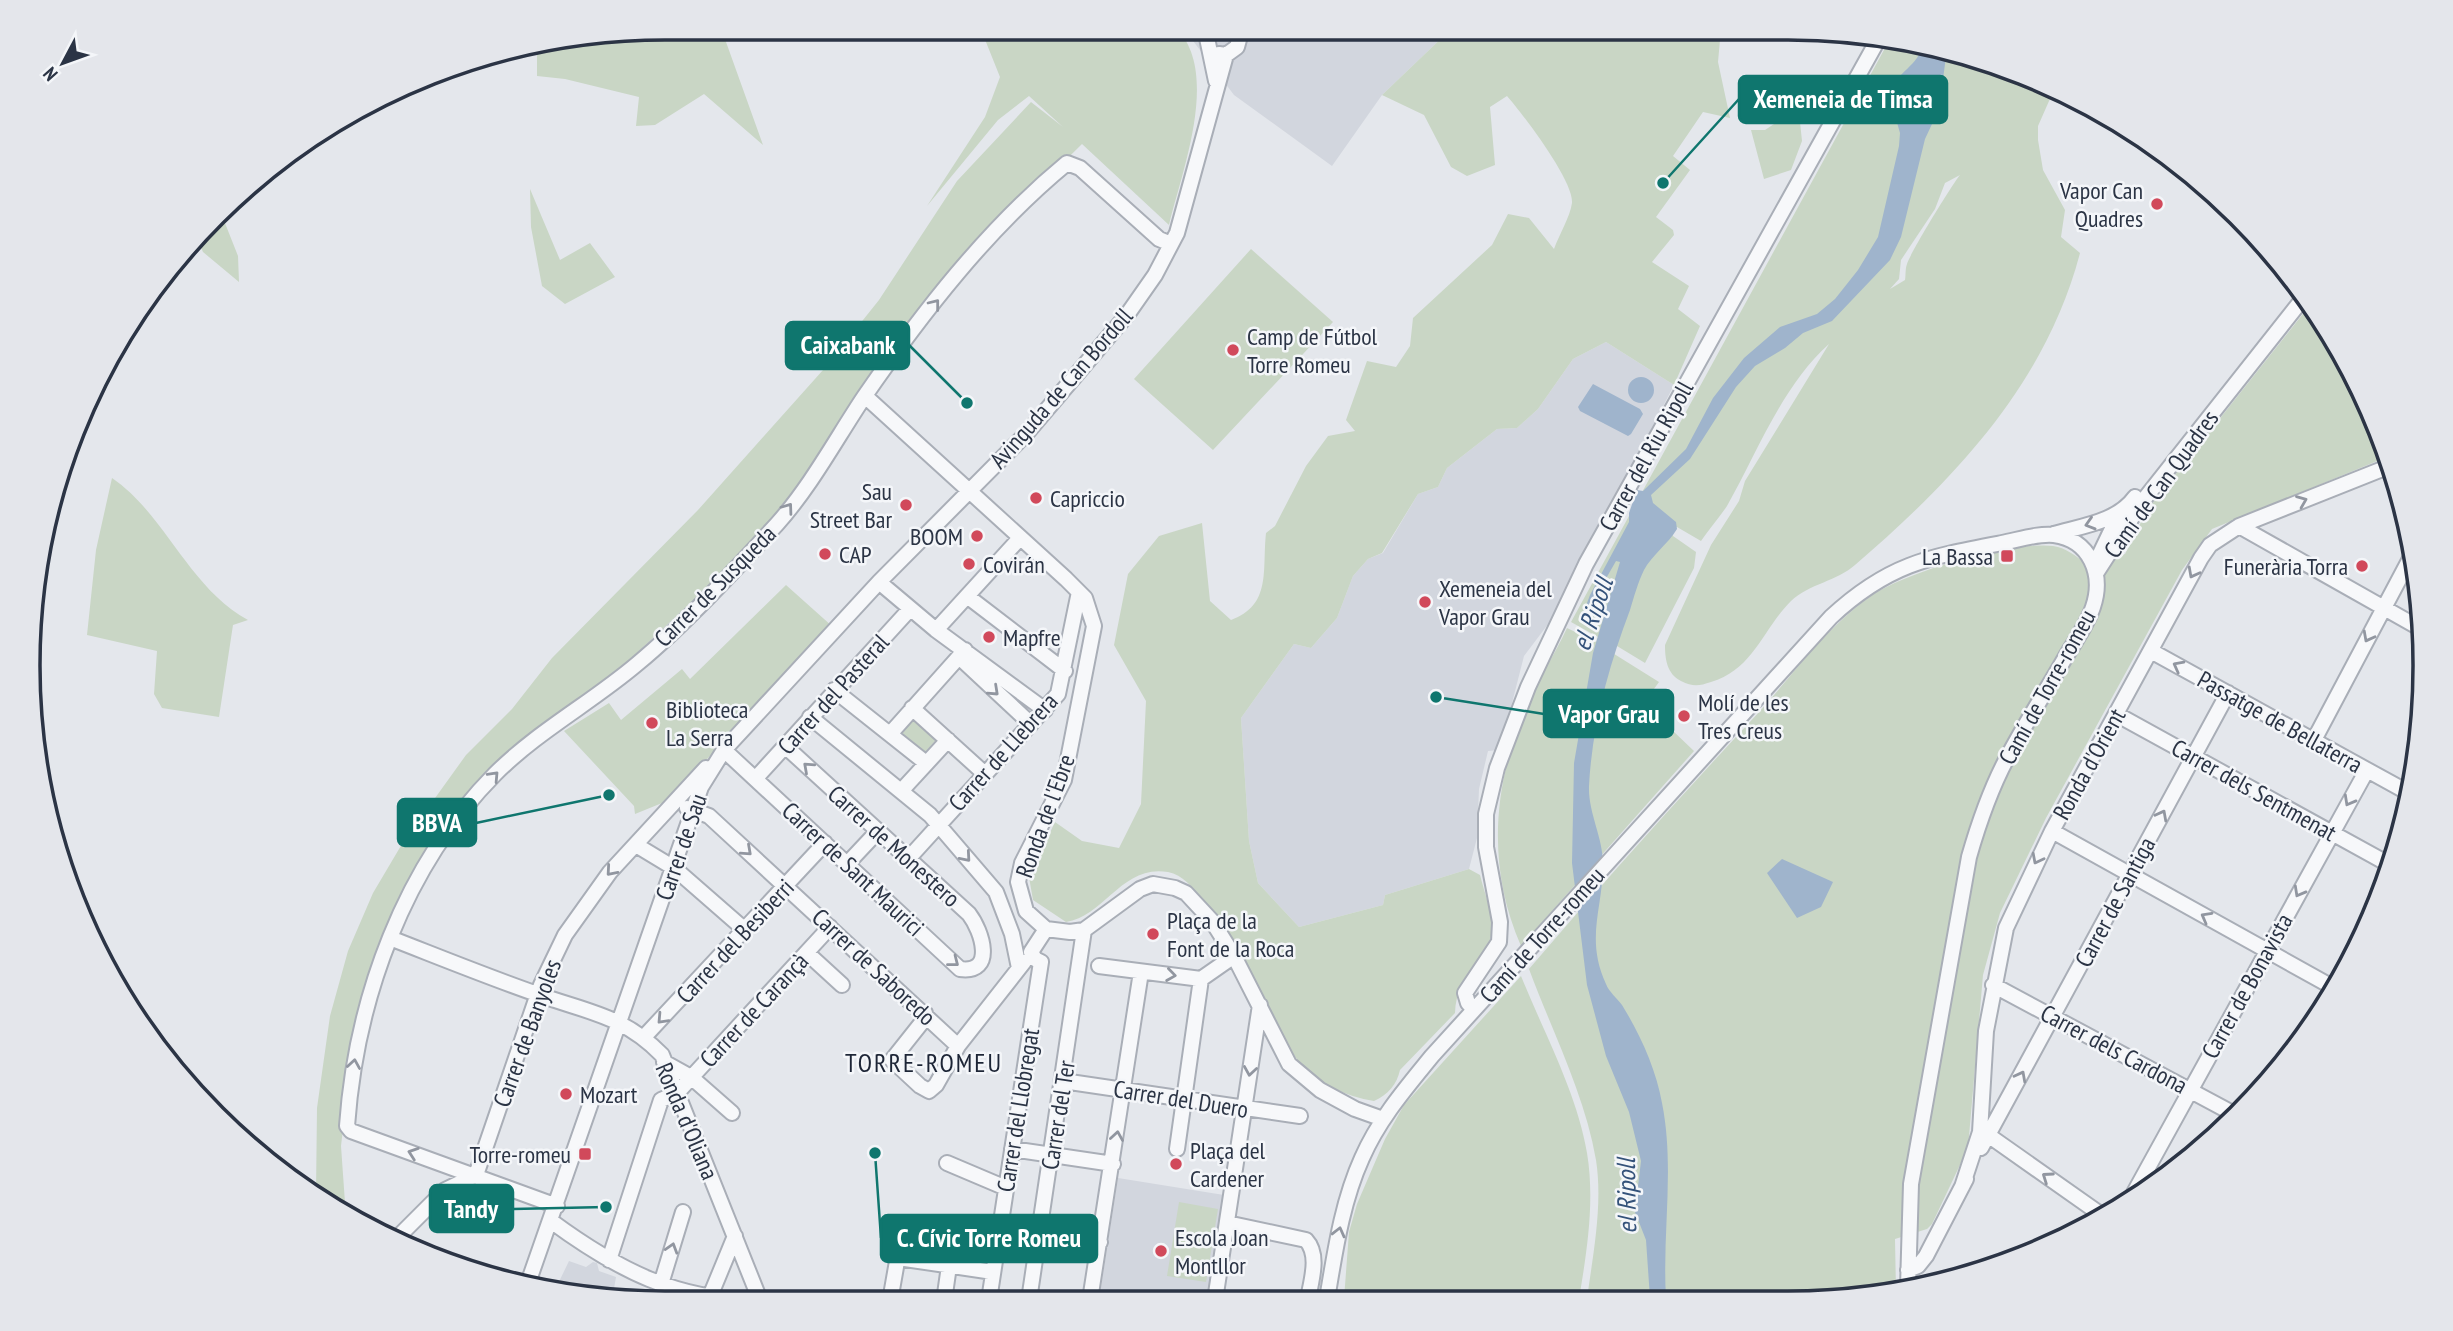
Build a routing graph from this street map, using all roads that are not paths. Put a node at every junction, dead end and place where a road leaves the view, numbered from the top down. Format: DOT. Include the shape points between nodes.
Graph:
graph roads {
  1 [pos="1208,40"];
  2 [pos="1212,40"];
  3 [pos="1239,40"];
  4 [pos="1874,47"];
  5 [pos="1226,55"];
  6 [pos="1217,86"];
  7 [pos="1171,244"];
  8 [pos="2298,305"];
  9 [pos="865,396"];
  10 [pos="2226,397"];
  11 [pos="2381,469"];
  12 [pos="968,489"];
  13 [pos="2120,512"];
  14 [pos="2239,526"];
  15 [pos="2053,535"];
  16 [pos="1020,538"];
  17 [pos="2405,569"];
  18 [pos="2096,570"];
  19 [pos="879,582"];
  20 [pos="1079,592"];
  21 [pos="967,596"];
  22 [pos="2384,608"];
  23 [pos="909,609"];
  24 [pos="2411,623"];
  25 [pos="936,630"];
  26 [pos="2151,651"];
  27 [pos="962,653"];
  28 [pos="1065,671"];
  29 [pos="834,690"];
  30 [pos="2228,693"];
  31 [pos="912,708"];
  32 [pos="1045,710"];
  33 [pos="2116,714"];
  34 [pos="810,717"];
  35 [pos="1031,724"];
  36 [pos="890,734"];
  37 [pos="948,740"];
  38 [pos="2314,740"];
  39 [pos="785,746"];
  40 [pos="724,750"];
  41 [pos="2194,756"];
  42 [pos="926,764"];
  43 [pos="2367,769"];
  44 [pos="985,774"];
  45 [pos="756,778"];
  46 [pos="2401,788"];
  47 [pos="902,790"];
  48 [pos="673,802"];
  49 [pos="693,810"];
  50 [pos="937,825"];
  51 [pos="878,831"];
  52 [pos="2052,831"];
  53 [pos="2332,833"];
  54 [pos="825,844"];
  55 [pos="636,845"];
  56 [pos="908,859"];
  57 [pos="2382,860"];
  58 [pos="847,864"];
  59 [pos="674,868"];
  60 [pos="2130,875"];
  61 [pos="787,887"];
  62 [pos="830,927"];
  63 [pos="1049,929"];
  64 [pos="745,930"];
  65 [pos="1084,930"];
  66 [pos="390,938"];
  67 [pos="2266,950"];
  68 [pos="807,953"];
  69 [pos="982,956"];
  70 [pos="1234,956"];
  71 [pos="1036,957"];
  72 [pos="1099,966"];
  73 [pos="1019,968"];
  74 [pos="1141,972"];
  75 [pos="1200,979"];
  76 [pos="2326,983"];
  77 [pos="842,985"];
  78 [pos="1993,985"];
  79 [pos="537,995"];
  80 [pos="1260,1004"];
  81 [pos="1475,1010"];
  82 [pos="925,1013"];
  83 [pos="2053,1017"];
  84 [pos="620,1021"];
  85 [pos="644,1037"];
  86 [pos="958,1046"];
  87 [pos="664,1062"];
  88 [pos="691,1077"];
  89 [pos="1063,1082"];
  90 [pos="1125,1089"];
  91 [pos="2190,1090"];
  92 [pos="677,1093"];
  93 [pos="1184,1099"];
  94 [pos="1982,1099"];
  95 [pos="1244,1110"];
  96 [pos="2227,1110"];
  97 [pos="2001,1111"];
  98 [pos="732,1113"];
  99 [pos="1300,1116"];
  100 [pos="1383,1119"];
  101 [pos="1988,1135"];
  102 [pos="1012,1149"];
  103 [pos="1177,1149"];
  104 [pos="1051,1156"];
  105 [pos="947,1163"];
  106 [pos="1113,1164"];
  107 [pos="476,1175"];
  108 [pos="2140,1181"];
  109 [pos="1962,1186"];
  110 [pos="1006,1188"];
  111 [pos="557,1206"];
  112 [pos="2094,1210"];
  113 [pos="683,1212"];
  114 [pos="551,1221"];
  115 [pos="1227,1223"];
  116 [pos="403,1232"];
  117 [pos="1040,1232"];
  118 [pos="902,1233"];
  119 [pos="735,1236"];
  120 [pos="1100,1242"];
  121 [pos="952,1245"];
  122 [pos="898,1258"];
  123 [pos="609,1259"];
  124 [pos="950,1266"];
  125 [pos="1908,1270"];
  126 [pos="993,1272"];
  127 [pos="531,1276"];
  128 [pos="1908,1279"];
  129 [pos="661,1284"];
  130 [pos="683,1291"];
  131 [pos="712,1291"];
  132 [pos="757,1291"];
  133 [pos="892,1291"];
  134 [pos="946,1291"];
  135 [pos="990,1291"];
  136 [pos="1030,1291"];
  137 [pos="1092,1291"];
  138 [pos="1216,1291"];
  139 [pos="1309,1291"];
  140 [pos="1327,1291"];
  1 -- 6 [label="street, Avinguda de Can Bordoll"];
  2 -- 5 [label="street"];
  3 -- 5 [label="street, Avinguda de Can Bordoll"];
  4 -- 81 [label="street, Carrer del Riu Ripoll" via="1586,564 1528,687 1488,799 1486,847 1501,929 1495,949 1465,993"];
  5 -- 6 [label="street, Avinguda de Can Bordoll"];
  6 -- 7 [label="street, Avinguda de Can Bordoll"];
  9 -- 7 [label="street, Carrer de Susqueda, one-way" via="980,246 1067,163 1080,168 1159,239"];
  7 -- 12 [label="street, Avinguda de Can Bordoll" via="1156,275 1078,376"];
  8 -- 10 [label="street, Camí de Can Quadres"];
  9 -- 12 [label="street, Ronda de l'Ebre"];
  66 -- 9 [label="street, Carrer de Susqueda, one-way" via="448,831 494,775 540,733 637,664 779,522"];
  10 -- 13 [label="street, Camí de Can Quadres" via="2218,398 2206,410"];
  10 -- 18 [label="street, Camí de Can Quadres" via="2135,511"];
  14 -- 11 [label="street, Ronda d'Orient, one-way"];
  12 -- 16 [label="street, Ronda de l'Ebre"];
  12 -- 19 [label="street, Carrer de Sau"];
  13 -- 15 [label="street, Camí de Can Quadres, one-way"];
  13 -- 18 [label="street, Camí de Can Quadres"];
  14 -- 22 [label="street"];
  14 -- 26 [label="street, Ronda d'Orient, one-way" via="2210,545"];
  15 -- 18 [label="street" via="2081,545"];
  15 -- 81 [label="street, Camí de Torre-romeu" via="1909,565 1864,588 1831,617"];
  16 -- 20 [label="street, Ronda de l'Ebre"];
  16 -- 21 [label="street"];
  17 -- 22 [label="street"];
  18 -- 125 [label="street, Camí de Torre-romeu" via="2093,607 2007,758 1988,795 1975,836 1911,1184"];
  19 -- 23 [label="street"];
  19 -- 40 [label="street, Carrer de Sau"];
  20 -- 28 [label="street, Carrer de Llebrera"];
  20 -- 63 [label="street, Ronda de l'Ebre" via="1090,607 1094,626 1069,753 1056,799 1022,863 1018,882 1026,911"];
  21 -- 25 [label="street"];
  21 -- 28 [label="street"];
  22 -- 24 [label="street"];
  22 -- 38 [label="street, one-way"];
  23 -- 25 [label="street"];
  23 -- 29 [label="street, Carrer del Pasteral"];
  25 -- 27 [label="street"];
  30 -- 26 [label="street, Passatge de Bellaterra, one-way"];
  26 -- 33 [label="street, Ronda d'Orient"];
  27 -- 31 [label="street"];
  27 -- 32 [label="street"];
  27 -- 35 [label="street, one-way"];
  28 -- 32 [label="street, Carrer de Llebrera" via="1058,694"];
  29 -- 34 [label="street, Carrer del Pasteral"];
  29 -- 36 [label="street"];
  30 -- 38 [label="street, Passatge de Bellaterra"];
  30 -- 41 [label="street, Carrer de Santiga"];
  31 -- 36 [label="street"];
  31 -- 37 [label="street"];
  32 -- 35 [label="street, Carrer de Llebrera"];
  33 -- 41 [label="street, Carrer dels Sentmenat"];
  33 -- 52 [label="street, Ronda d'Orient"];
  34 -- 39 [label="street, Carrer del Pasteral"];
  34 -- 47 [label="street" via="893,788"];
  35 -- 44 [label="street, Carrer de Llebrera"];
  36 -- 42 [label="street"];
  37 -- 42 [label="street"];
  37 -- 44 [label="street"];
  38 -- 43 [label="street, Passatge de Bellaterra"];
  39 -- 45 [label="street, Carrer del Pasteral"];
  51 -- 39 [label="street, Carrer de Monestero, one-way"];
  40 -- 45 [label="street, Carrer de Sant Maurici"];
  40 -- 48 [label="street, Carrer de Banyoles"];
  40 -- 49 [label="street, Carrer de Sau"];
  41 -- 53 [label="street, Carrer dels Sentmenat"];
  60 -- 41 [label="street, Carrer de Santiga, one-way"];
  42 -- 47 [label="street"];
  43 -- 46 [label="street, Passatge de Bellaterra"];
  43 -- 53 [label="street, Carrer de Bonavista, one-way"];
  44 -- 50 [label="street, Carrer de Llebrera"];
  45 -- 54 [label="street, Carrer de Sant Maurici"];
  47 -- 50 [label="street"];
  48 -- 49 [label="street"];
  48 -- 55 [label="street, Carrer de Banyoles"];
  49 -- 59 [label="street, Carrer de Sau"];
  49 -- 61 [label="street, Carrer de Saboredo, one-way" via="709,816"];
  50 -- 56 [label="street, Carrer de Llebrera"];
  50 -- 73 [label="street, one-way" via="996,892"];
  51 -- 56 [label="street, Carrer de Monestero"];
  51 -- 58 [label="street"];
  52 -- 60 [label="street"];
  52 -- 78 [label="street, Ronda d'Orient, one-way" via="2006,928"];
  53 -- 57 [label="street, Carrer dels Sentmenat"];
  53 -- 67 [label="street, Carrer de Bonavista, one-way"];
  54 -- 58 [label="street, Carrer de Sant Maurici"];
  54 -- 61 [label="street, Carrer del Besiberri"];
  55 -- 59 [label="street"];
  55 -- 79 [label="street, Carrer de Banyoles, one-way" via="582,907"];
  56 -- 69 [label="street, Carrer de Monestero" via="969,914 980,929"];
  58 -- 69 [label="street, Carrer de Sant Maurici, one-way" via="960,969 970,970"];
  59 -- 64 [label="street"];
  59 -- 84 [label="street, Carrer de Sau"];
  67 -- 60 [label="street, one-way"];
  60 -- 83 [label="street, Carrer de Santiga"];
  61 -- 62 [label="street, Carrer de Saboredo"];
  61 -- 64 [label="street, Carrer del Besiberri"];
  62 -- 68 [label="street, Carrer de Carançà"];
  62 -- 82 [label="street, Carrer de Saboredo"];
  63 -- 65 [label="street"];
  63 -- 71 [label="street, Carrer del Llobregat"];
  64 -- 85 [label="street, Carrer del Besiberri, one-way"];
  65 -- 70 [label="street" via="1140,889 1163,884 1186,893 1196,903"];
  65 -- 89 [label="street, Carrer del Ter"];
  66 -- 79 [label="street, Ronda d'Oliana"];
  107 -- 66 [label="street, Carrer de Susqueda, one-way" via="347,1126 359,1038"];
  67 -- 76 [label="street"];
  67 -- 91 [label="street, Carrer de Bonavista"];
  68 -- 77 [label="street"];
  68 -- 88 [label="street, Carrer de Carançà"];
  70 -- 75 [label="street"];
  70 -- 80 [label="street"];
  71 -- 73 [label="street"];
  71 -- 102 [label="street, Carrer del Llobregat"];
  72 -- 74 [label="street"];
  73 -- 86 [label="street"];
  74 -- 75 [label="street, one-way"];
  74 -- 90 [label="street"];
  75 -- 93 [label="street"];
  78 -- 83 [label="street, Carrer dels Cardona"];
  78 -- 94 [label="street, Ronda d'Orient"];
  79 -- 84 [label="street, Ronda d'Oliana"];
  79 -- 107 [label="street, Carrer de Banyoles"];
  80 -- 95 [label="street, one-way"];
  80 -- 100 [label="street" via="1275,1042 1296,1071 1320,1090"];
  81 -- 100 [label="street, Camí de Torre-romeu"];
  82 -- 86 [label="street, Carrer de Saboredo"];
  82 -- 86 [label="street" via="892,1060 929,1091"];
  83 -- 91 [label="street, Carrer dels Cardona"];
  97 -- 83 [label="street, Carrer de Santiga, one-way"];
  84 -- 85 [label="street, Ronda d'Oliana"];
  84 -- 111 [label="street, Carrer de Sau"];
  85 -- 87 [label="street, Ronda d'Oliana"];
  87 -- 88 [label="street"];
  87 -- 92 [label="street, Ronda d'Oliana"];
  88 -- 92 [label="street, Carrer de Carançà"];
  88 -- 98 [label="street"];
  89 -- 90 [label="street, Carrer del Duero"];
  89 -- 104 [label="street, Carrer del Ter"];
  90 -- 93 [label="street, Carrer del Duero"];
  106 -- 90 [label="street, one-way"];
  91 -- 96 [label="street, Carrer dels Cardona"];
  91 -- 108 [label="street, Carrer de Bonavista"];
  92 -- 119 [label="street, Ronda d'Oliana"];
  92 -- 123 [label="street, Carrer de Carançà" via="661,1100"];
  93 -- 95 [label="street, Carrer del Duero"];
  93 -- 103 [label="street"];
  94 -- 97 [label="street"];
  94 -- 109 [label="street, Ronda d'Orient" via="1980,1132"];
  95 -- 99 [label="street, Carrer del Duero"];
  95 -- 115 [label="street"];
  97 -- 101 [label="street, Carrer de Santiga"];
  140 -- 100 [label="street, Camí de Torre-romeu, one-way" via="1338,1233 1361,1159"];
  101 -- 109 [label="street, Carrer de Santiga"];
  112 -- 101 [label="street, one-way"];
  102 -- 104 [label="street"];
  102 -- 110 [label="street, Carrer del Llobregat"];
  104 -- 106 [label="street"];
  104 -- 117 [label="street, Carrer del Ter"];
  105 -- 110 [label="street"];
  106 -- 120 [label="street"];
  107 -- 111 [label="street"];
  107 -- 116 [label="street" via="445,1190"];
  109 -- 125 [label="street, Carrer de Santiga" via="1926,1256"];
  110 -- 126 [label="street, Carrer del Llobregat"];
  111 -- 114 [label="street, Carrer de Sau"];
  129 -- 113 [label="street, one-way"];
  114 -- 123 [label="street"];
  114 -- 127 [label="street, Carrer de Sau"];
  115 -- 138 [label="street"];
  115 -- 139 [label="street" via="1298,1236 1312,1247"];
  117 -- 120 [label="street"];
  117 -- 136 [label="street, Carrer del Ter"];
  118 -- 122 [label="street"];
  119 -- 131 [label="street"];
  119 -- 132 [label="street, Ronda d'Oliana"];
  120 -- 137 [label="street"];
  121 -- 124 [label="street"];
  122 -- 124 [label="street"];
  122 -- 133 [label="street"];
  123 -- 129 [label="street"];
  124 -- 126 [label="street"];
  124 -- 134 [label="street"];
  125 -- 128 [label="street, Camí de Torre-romeu"];
  126 -- 135 [label="street, Carrer del Llobregat"];
  129 -- 130 [label="street"];
}
